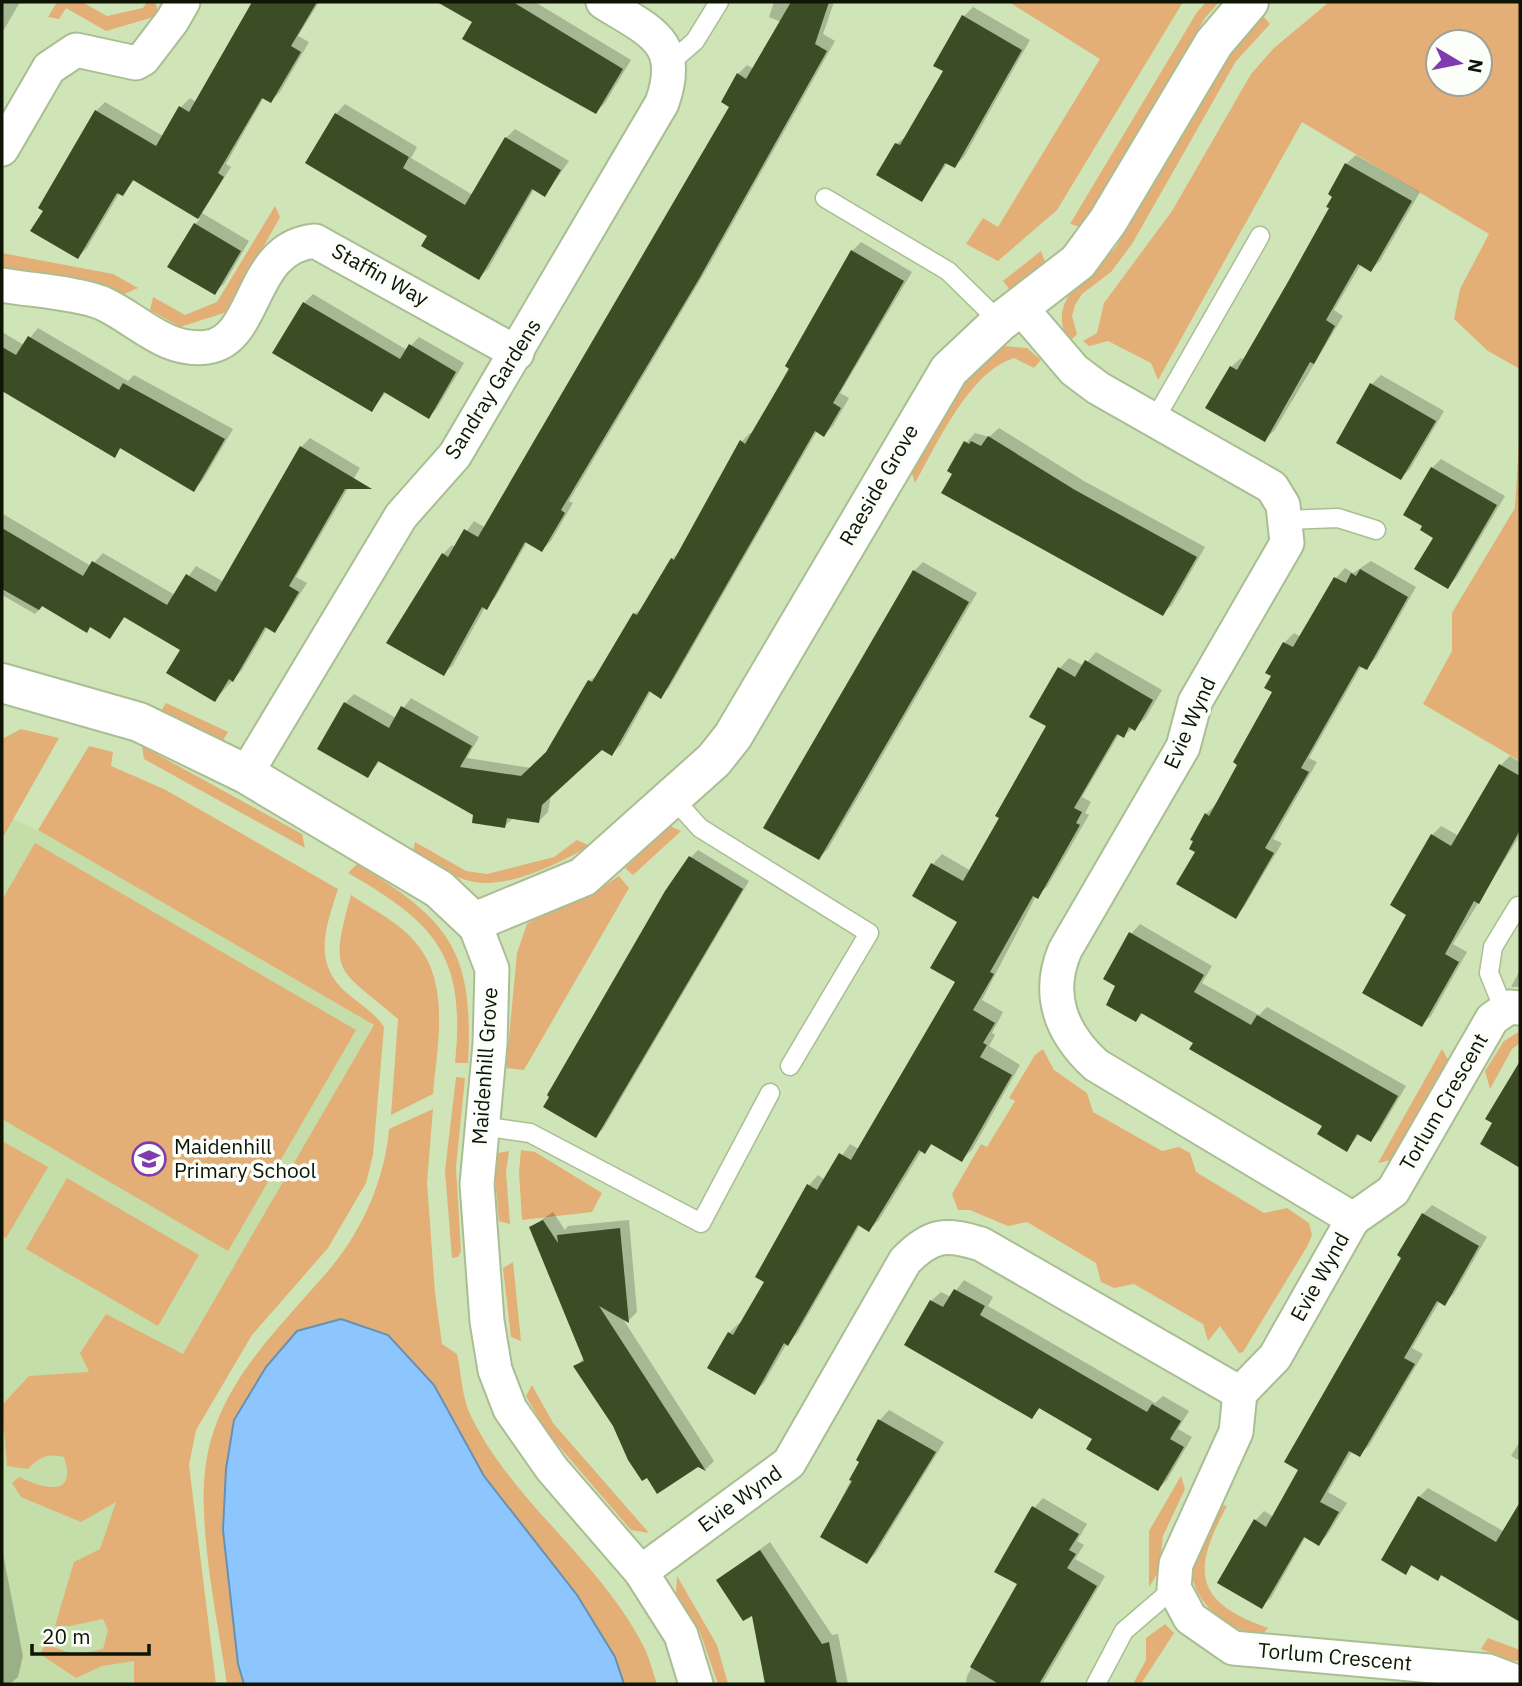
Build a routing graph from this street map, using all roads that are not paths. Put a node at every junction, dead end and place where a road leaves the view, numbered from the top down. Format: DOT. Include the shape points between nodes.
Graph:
graph roads {
  1 [pos="183,2"];
  2 [pos="603,2"];
  3 [pos="719,2"];
  4 [pos="1249,2"];
  5 [pos="671,62"];
  6 [pos="2,149"];
  7 [pos="825,198"];
  8 [pos="1260,236"];
  9 [pos="2,285"];
  10 [pos="1011,315"];
  11 [pos="517,353"];
  12 [pos="1154,419"];
  13 [pos="1286,520"];
  14 [pos="1376,530"];
  15 [pos="2,683"];
  16 [pos="246,775"];
  17 [pos="673,798"];
  18 [pos="1518,906"];
  19 [pos="474,922"];
  20 [pos="1512,1009"];
  21 [pos="790,1066"];
  22 [pos="770,1093"];
  23 [pos="481,1126"];
  24 [pos="1353,1219"];
  25 [pos="1240,1393"];
  26 [pos="641,1572"];
  27 [pos="1174,1588"];
  28 [pos="1520,1683"];
  29 [pos="696,1684"];
  30 [pos="1096,1684"];
  1 -- 6 [label="street" via="136,63 76,50 49,68"];
  2 -- 5 [label="street" via="650,32"];
  3 -- 5 [label="lane" via="695,41"];
  4 -- 10 [label="street, Raeside Grove" via="1214,43 1108,221 1078,262"];
  5 -- 11 [label="street, Sandray Gardens" via="662,103"];
  7 -- 10 [label="lane" via="948,271"];
  8 -- 12 [label="lane"];
  9 -- 11 [label="street, Staffin Way" via="100,302 166,342 211,346 236,330 282,251 296,243 315,241"];
  10 -- 12 [label="street" via="1073,370"];
  10 -- 17 [label="street, Raeside Grove" via="949,370 733,736"];
  11 -- 16 [label="street, Sandray Gardens" via="455,455 401,516"];
  12 -- 13 [label="street" via="1272,487"];
  13 -- 14 [label="lane" via="1338,518"];
  13 -- 24 [label="street, Evie Wynd" via="1287,543 1195,702 1183,747 1065,950 1056,972 1055,993 1077,1048 1096,1065"];
  15 -- 16 [label="street, Maidenhill Grove" via="139,722"];
  16 -- 19 [label="street, Maidenhill Grove" via="439,889"];
  17 -- 19 [label="street, Raeside Grove" via="583,877"];
  17 -- 21 [label="lane" via="700,828 869,933"];
  18 -- 20 [label="lane, Torlum Crescent" via="1493,947 1489,973"];
  19 -- 23 [label="street, Maidenhill Grove" via="492,969"];
  20 -- 24 [label="street, Torlum Crescent" via="1492,1019 1393,1191"];
  22 -- 23 [label="lane" via="701,1223 530,1133"];
  23 -- 26 [label="street, Maidenhill Grove" via="477,1184 495,1370 510,1409 552,1469"];
  24 -- 25 [label="street, Evie Wynd" via="1275,1357"];
  25 -- 26 [label="street, Evie Wynd" via="981,1244 939,1237 920,1245 905,1261 789,1463"];
  25 -- 27 [label="street" via="1236,1432 1176,1564"];
  26 -- 29 [label="street, Maidenhill Grove" via="681,1635"];
  27 -- 28 [label="street, Torlum Crescent" via="1190,1618 1233,1648 1488,1671"];
  27 -- 30 [label="lane" via="1124,1631"];
}
